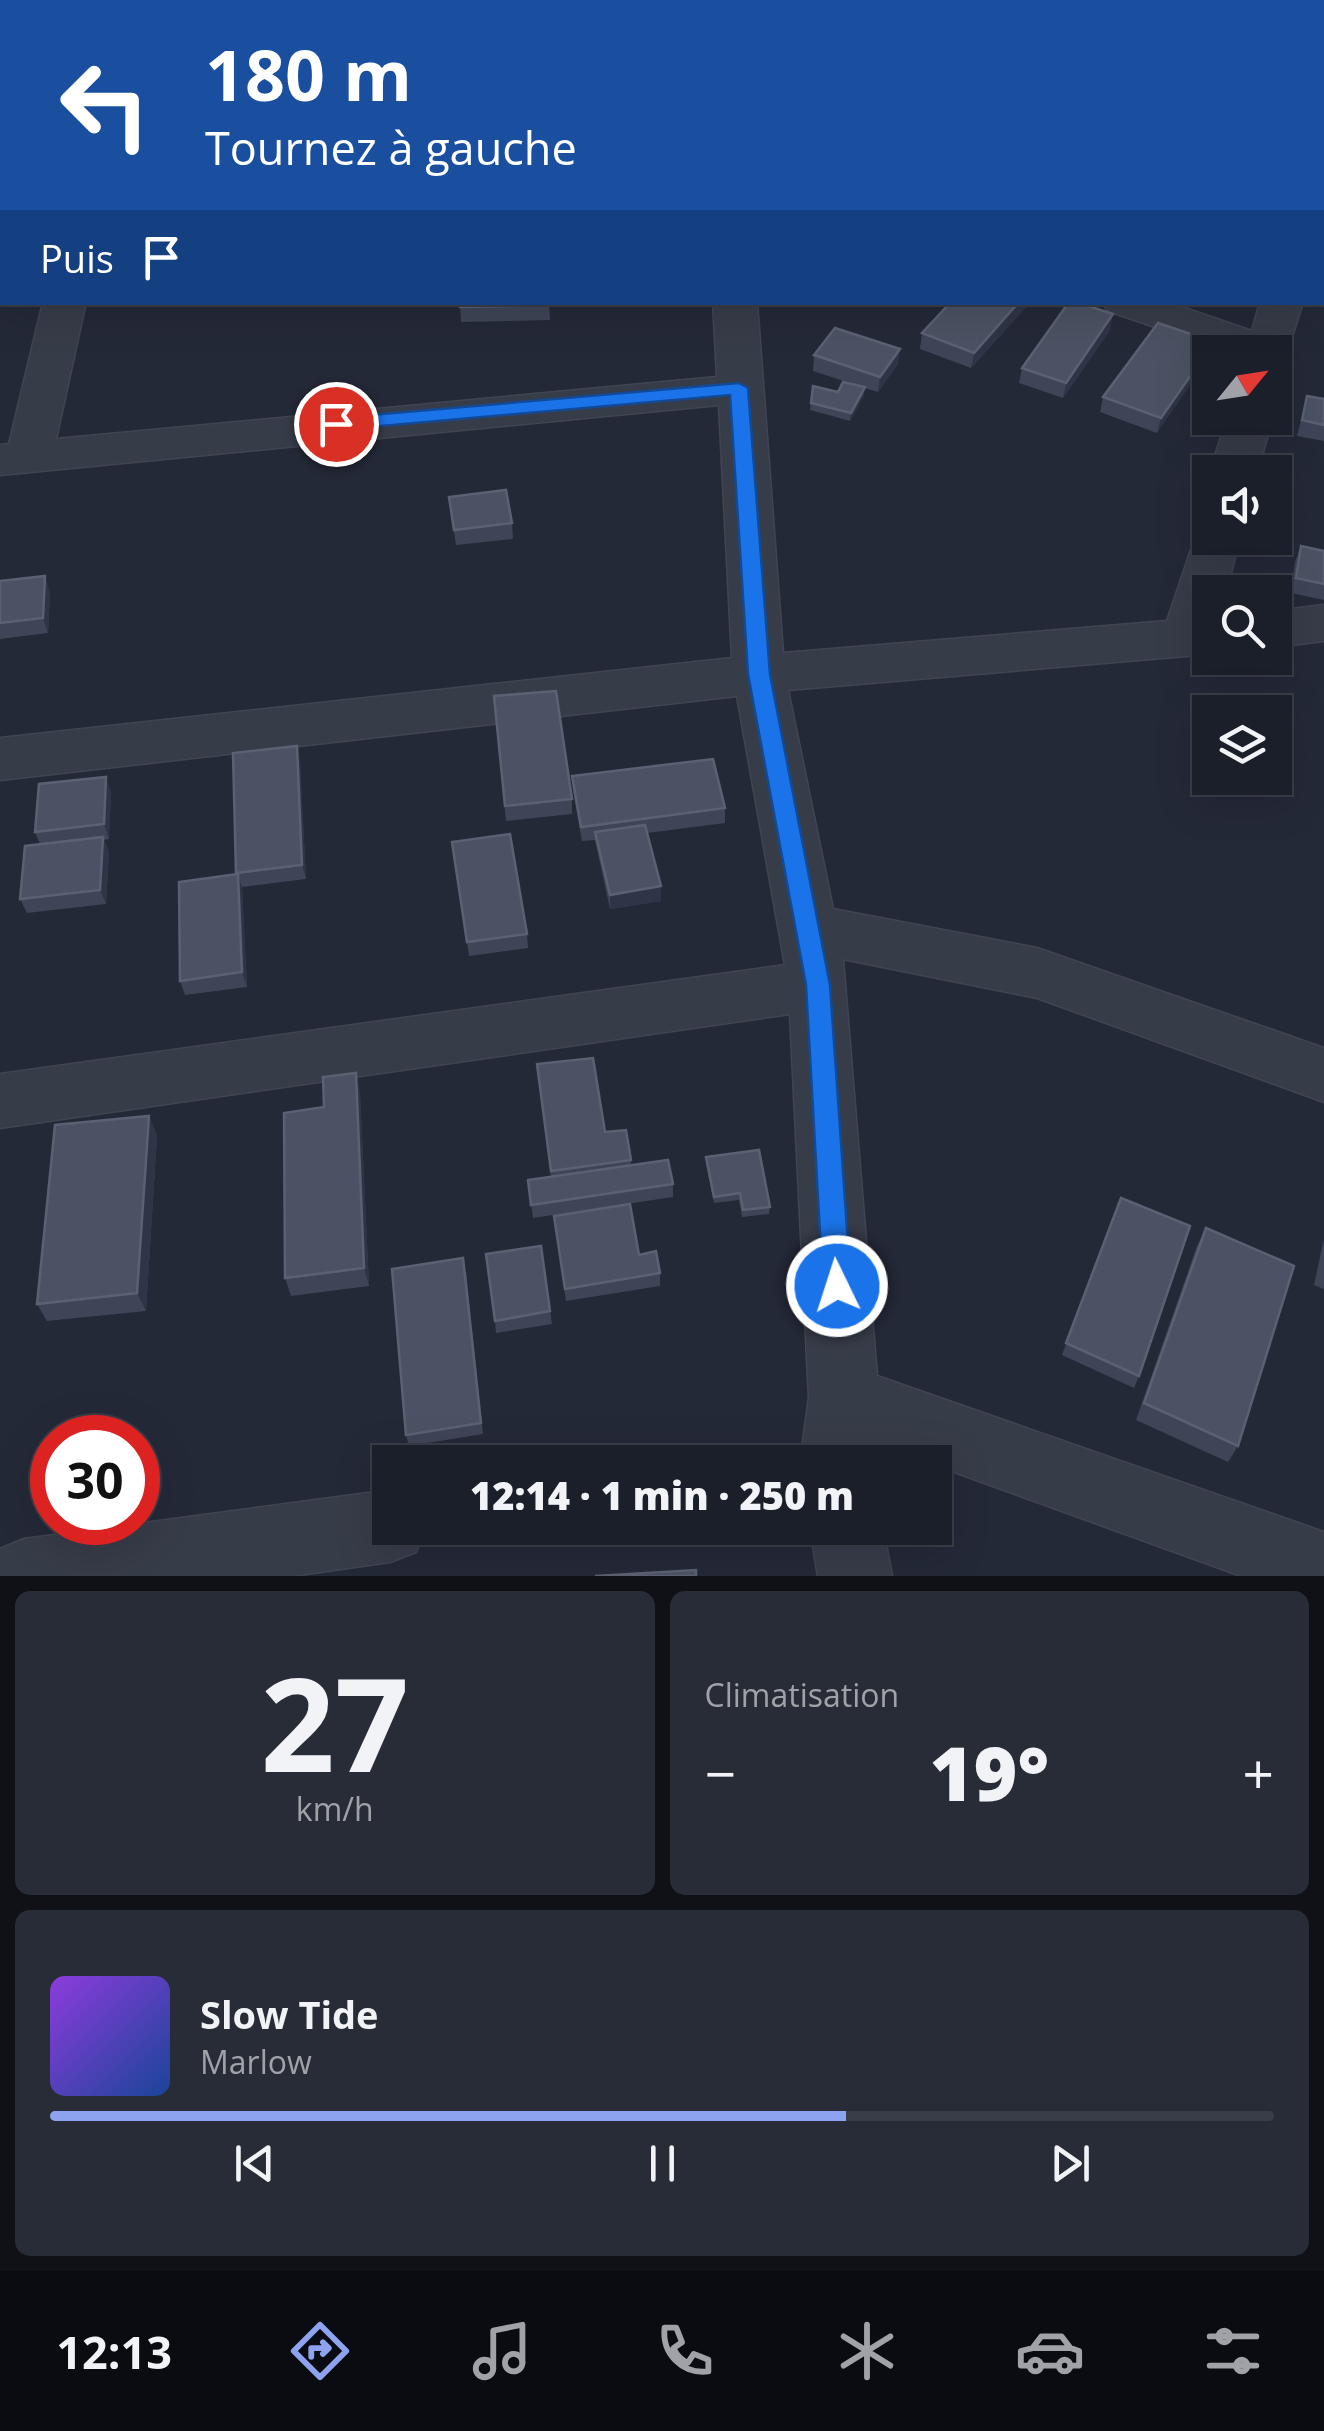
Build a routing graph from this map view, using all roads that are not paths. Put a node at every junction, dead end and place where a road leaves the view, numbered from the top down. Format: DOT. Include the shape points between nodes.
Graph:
graph roads {
  1 [pos="65,305"];
  2 [pos="735,305"];
  3 [pos="1132,305"];
  4 [pos="1281,305"];
  5 [pos="1219,335"];
  6 [pos="1273,335"];
  7 [pos="739,388"];
  8 [pos="14,458"];
  9 [pos="1324,623"];
  10 [pos="1292,626"];
  11 [pos="1192,638"];
  12 [pos="759,674"];
  13 [pos="0,759"];
  14 [pos="812,956"];
  15 [pos="1324,1075"];
  16 [pos="0,1101"];
  17 [pos="840,1430"];
  18 [pos="372,1528"];
  19 [pos="850,1545"];
  20 [pos="1324,1568"];
  21 [pos="24,1576"];
  22 [pos="855,1576"];
  1 -- 8 [label="street"];
  2 -- 7 [label="street"];
  3 -- 5 [label="street"];
  4 -- 6 [label="street"];
  7 -- 8 [label="street"];
  7 -- 12 [label="street"];
  9 -- 10 [label="street"];
  11 -- 12 [label="street"];
  12 -- 13 [label="street"];
  12 -- 14 [label="street"];
  14 -- 15 [label="street" via="1037,974"];
  14 -- 16 [label="street"];
  14 -- 17 [label="street"];
  17 -- 20 [label="street"];
  18 -- 21 [label="street"];
  19 -- 22 [label="street"];
}
